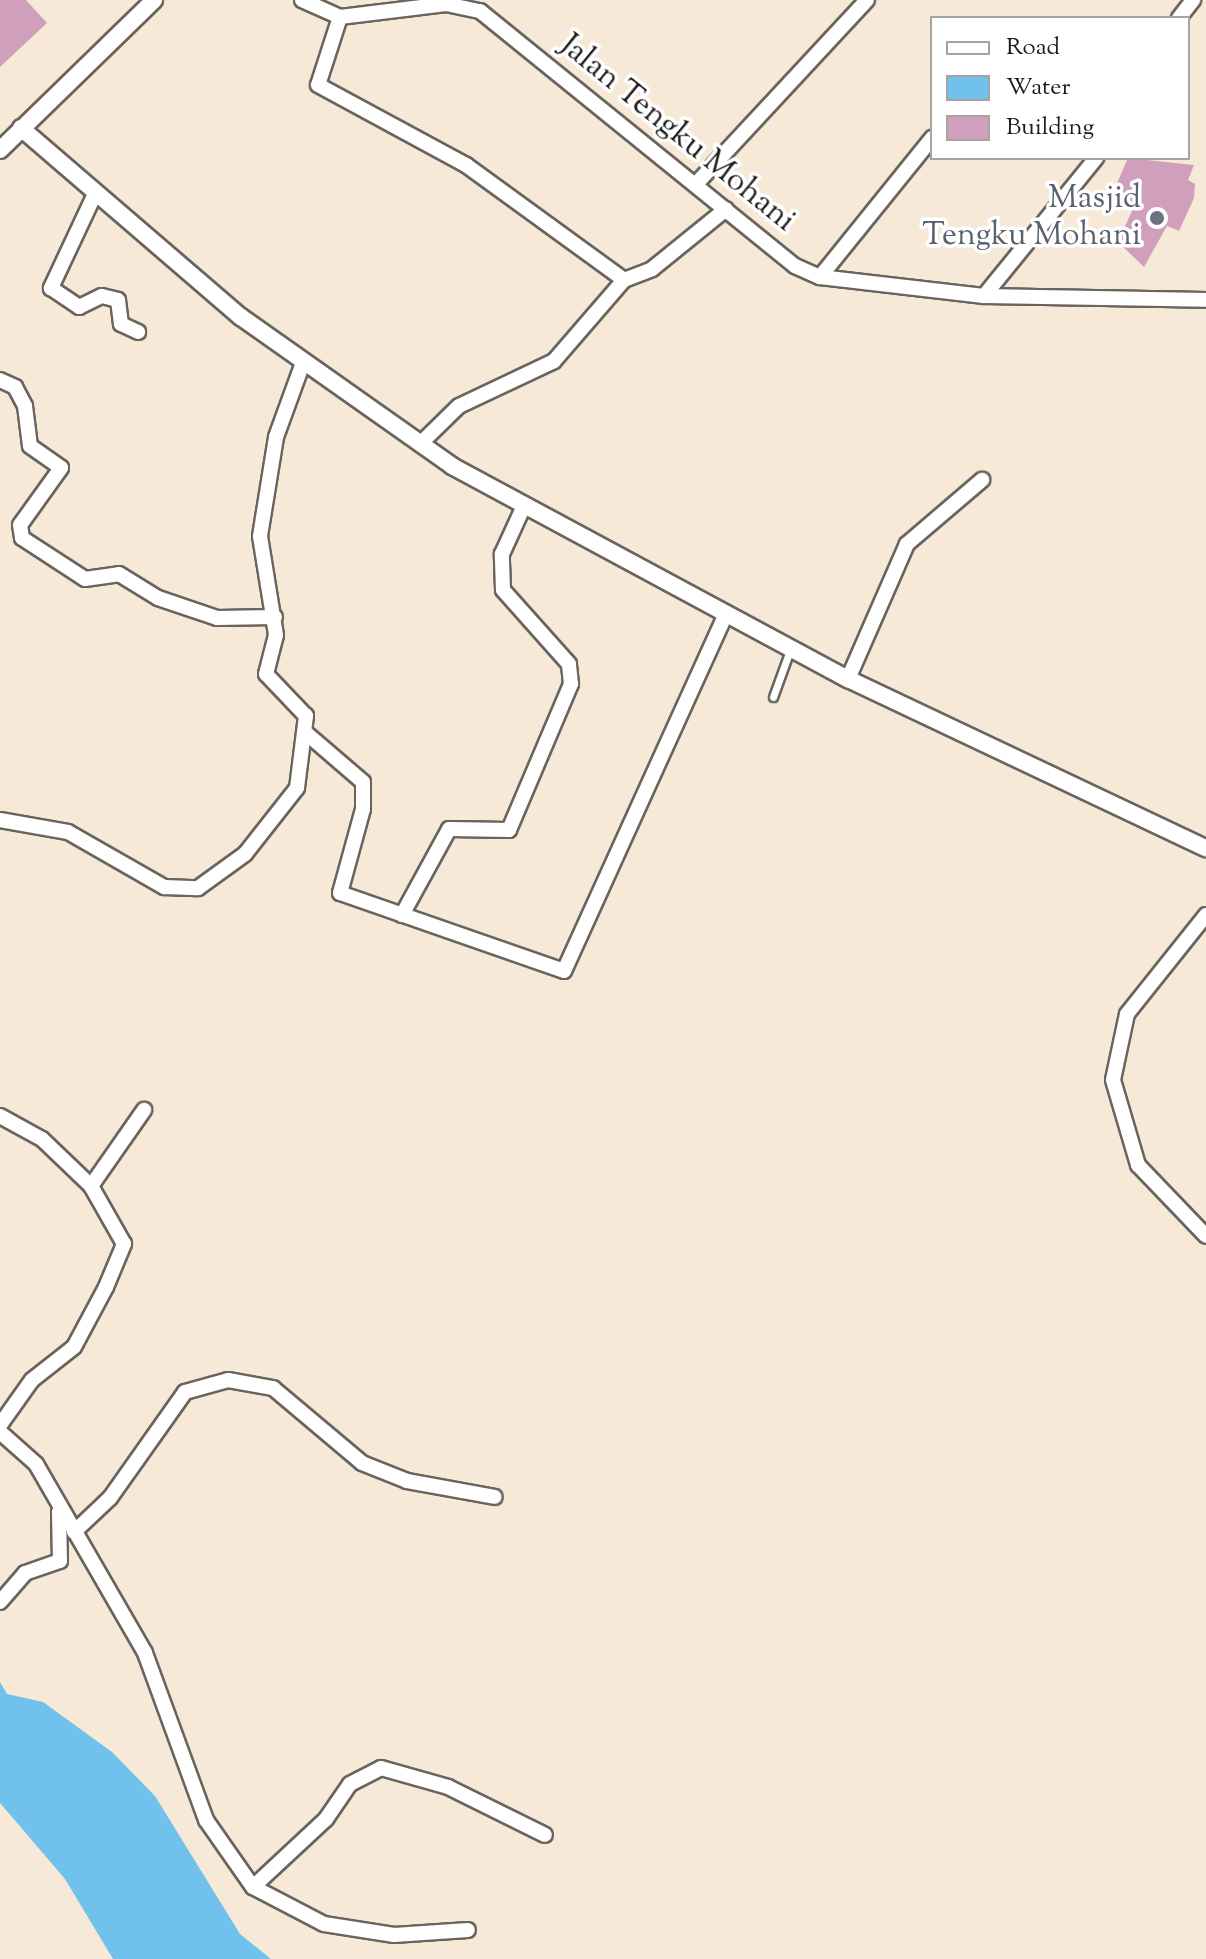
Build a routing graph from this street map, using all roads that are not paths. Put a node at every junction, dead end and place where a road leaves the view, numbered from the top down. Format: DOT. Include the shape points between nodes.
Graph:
graph roads {
  1 [pos="154,0"];
  2 [pos="302,0"];
  3 [pos="867,0"];
  4 [pos="1193,0"];
  5 [pos="1181,16"];
  6 [pos="340,17"];
  7 [pos="21,128"];
  8 [pos="930,140"];
  9 [pos="0,150"];
  10 [pos="1094,160"];
  11 [pos="696,184"];
  12 [pos="94,196"];
  13 [pos="726,209"];
  14 [pos="820,277"];
  15 [pos="624,280"];
  16 [pos="984,296"];
  17 [pos="1206,300"];
  18 [pos="138,332"];
  19 [pos="303,363"];
  20 [pos="0,380"];
  21 [pos="420,444"];
  22 [pos="982,480"];
  23 [pos="523,508"];
  24 [pos="726,614"];
  25 [pos="275,617"];
  26 [pos="791,648"];
  27 [pos="848,679"];
  28 [pos="773,697"];
  29 [pos="306,733"];
  30 [pos="0,820"];
  31 [pos="1206,848"];
  32 [pos="402,915"];
  33 [pos="1206,915"];
  34 [pos="144,1110"];
  35 [pos="0,1116"];
  36 [pos="91,1186"];
  37 [pos="1206,1236"];
  38 [pos="0,1425"];
  39 [pos="0,1432"];
  40 [pos="495,1497"];
  41 [pos="58,1504"];
  42 [pos="74,1532"];
  43 [pos="0,1602"];
  44 [pos="545,1835"];
  45 [pos="253,1887"];
  46 [pos="468,1930"];
  1 -- 7 [label="street"];
  2 -- 6 [label="street"];
  3 -- 11 [label="street"];
  4 -- 5 [label="street"];
  6 -- 11 [label="street, Jalan Tengku Mohani" via="446,4 480,11"];
  6 -- 15 [label="street" via="318,85 466,165"];
  7 -- 9 [label="street"];
  7 -- 12 [label="street"];
  8 -- 14 [label="street"];
  10 -- 16 [label="street"];
  11 -- 13 [label="street, Jalan Tengku Mohani"];
  12 -- 18 [label="street" via="51,288 79,307 102,296 118,300 121,324"];
  12 -- 19 [label="street"];
  13 -- 14 [label="street, Jalan Tengku Mohani" via="795,266"];
  13 -- 15 [label="street" via="652,269"];
  14 -- 16 [label="street, Jalan Tengku Mohani"];
  15 -- 21 [label="street" via="554,361 468,400"];
  16 -- 17 [label="street, Jalan Tengku Mohani"];
  19 -- 21 [label="street"];
  19 -- 25 [label="street" via="263,494 260,536"];
  20 -- 25 [label="street" via="15,387 25,406 30,446 61,468 20,525 22,538 85,579 119,574 158,598 217,618"];
  21 -- 23 [label="street"];
  22 -- 27 [label="street" via="907,544"];
  23 -- 24 [label="street"];
  23 -- 32 [label="street" via="502,554 503,590 569,664 571,684 509,830 449,829"];
  24 -- 26 [label="street"];
  24 -- 32 [label="street" via="564,971"];
  25 -- 29 [label="street" via="266,674 300,707"];
  26 -- 27 [label="street"];
  26 -- 28 [label="lane"];
  27 -- 31 [label="street"];
  29 -- 30 [label="street" via="297,788 245,854 198,888 164,887 68,832"];
  29 -- 32 [label="street" via="363,782 340,893"];
  33 -- 37 [label="street" via="1127,1014 1113,1080 1138,1165"];
  34 -- 36 [label="street"];
  35 -- 36 [label="street" via="42,1139"];
  36 -- 38 [label="street" via="120,1229 121,1254 74,1347 32,1380"];
  39 -- 41 [label="street" via="36,1464"];
  40 -- 42 [label="street" via="407,1481 362,1463 273,1388 228,1380 185,1392 110,1498"];
  41 -- 42 [label="street"];
  41 -- 43 [label="street" via="60,1561 25,1573"];
  42 -- 45 [label="street" via="145,1653 206,1820"];
  44 -- 45 [label="street" via="448,1787 381,1768 350,1784 326,1819"];
  45 -- 46 [label="street" via="324,1924 394,1935"];
}
